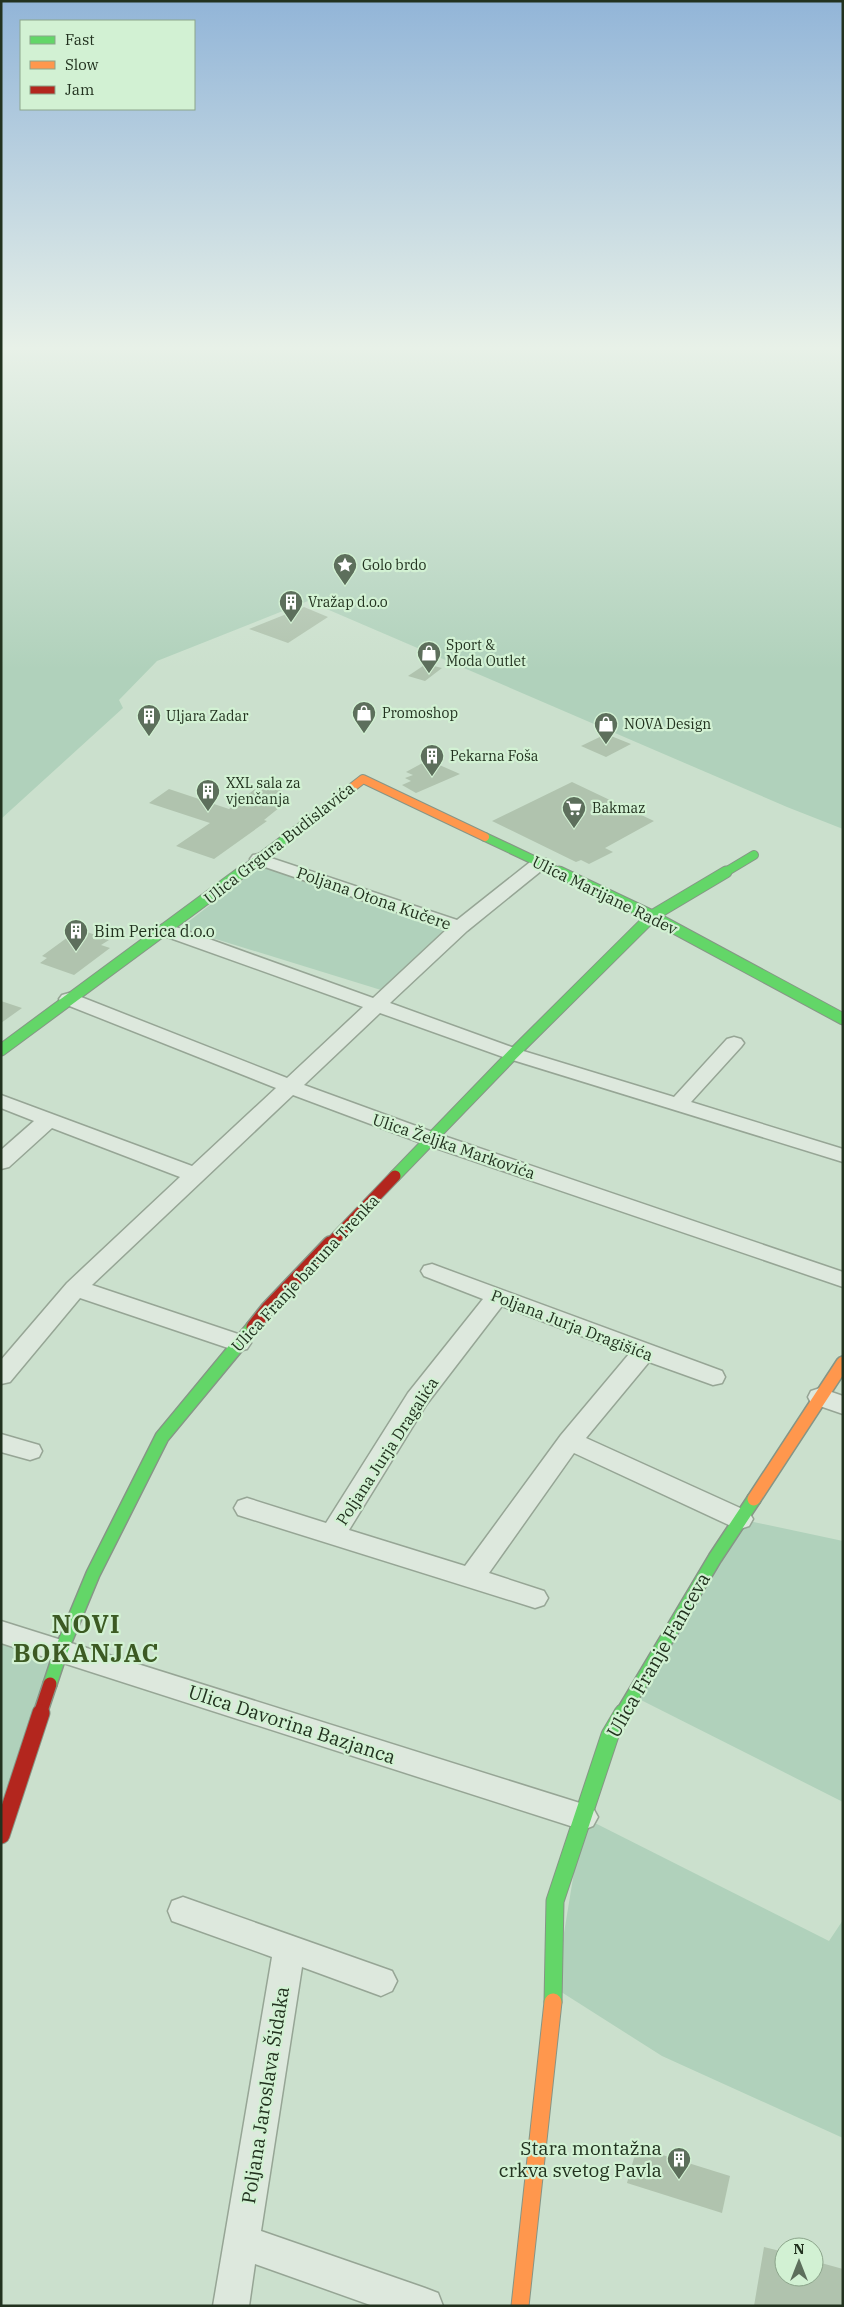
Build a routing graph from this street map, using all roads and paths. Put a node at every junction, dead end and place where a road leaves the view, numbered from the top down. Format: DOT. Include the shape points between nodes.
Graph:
graph roads {
  1 [pos="363,778"];
  2 [pos="754,855"];
  3 [pos="259,859"];
  4 [pos="540,864"];
  5 [pos="652,916"];
  6 [pos="460,927"];
  7 [pos="166,930"];
  8 [pos="69,999"];
  9 [pos="376,1006"];
  10 [pos="843,1019"];
  11 [pos="734,1043"];
  12 [pos="1,1050"];
  13 [pos="513,1054"];
  14 [pos="289,1086"];
  15 [pos="1,1101"];
  16 [pos="678,1105"];
  17 [pos="48,1120"];
  18 [pos="431,1139"];
  19 [pos="843,1156"];
  20 [pos="1,1162"];
  21 [pos="195,1175"];
  22 [pos="432,1271"];
  23 [pos="843,1280"];
  24 [pos="75,1288"];
  25 [pos="497,1297"];
  26 [pos="239,1343"];
  27 [pos="644,1352"];
  28 [pos="843,1363"];
  29 [pos="1,1376"];
  30 [pos="714,1378"];
  31 [pos="820,1397"];
  32 [pos="843,1405"];
  33 [pos="570,1441"];
  34 [pos="1,1443"];
  35 [pos="30,1451"];
  36 [pos="247,1508"];
  37 [pos="740,1519"];
  38 [pos="333,1534"];
  39 [pos="471,1578"];
  40 [pos="535,1598"];
  41 [pos="1,1632"];
  42 [pos="61,1651"];
  43 [pos="583,1817"];
  44 [pos="1,1835"];
  45 [pos="183,1911"];
  46 [pos="289,1949"];
  47 [pos="381,1981"];
  48 [pos="241,2242"];
  49 [pos="232,2306"];
  50 [pos="424,2306"];
  51 [pos="520,2306"];
  1 -- 3 [label="street, Ulica Grgura Budislavića"];
  1 -- 4 [label="street, Ulica Marijane Radev"];
  2 -- 5 [label="street, Ulica Franje baruna Trenka"];
  3 -- 6 [label="street, Poljana Otona Kučere"];
  3 -- 7 [label="street, Ulica Grgura Budislavića"];
  4 -- 5 [label="street, Ulica Marijane Radev"];
  4 -- 6 [label="street, Poljana Otona Kučere"];
  5 -- 10 [label="street, Ulica Marijane Radev"];
  5 -- 13 [label="street, Ulica Franje baruna Trenka"];
  6 -- 9 [label="street, Poljana Otona Kučere"];
  7 -- 8 [label="street, Ulica Grgura Budislavića"];
  7 -- 9 [label="street"];
  8 -- 12 [label="street, Ulica Grgura Budislavića"];
  8 -- 14 [label="street, Ulica Željka Markovića"];
  9 -- 13 [label="street"];
  9 -- 14 [label="street, Poljana Otona Kučere"];
  11 -- 16 [label="street"];
  13 -- 16 [label="street"];
  13 -- 18 [label="street, Ulica Franje baruna Trenka"];
  14 -- 18 [label="street, Ulica Željka Markovića"];
  14 -- 21 [label="street, Poljana Otona Kučere"];
  15 -- 17 [label="street"];
  16 -- 19 [label="street"];
  17 -- 20 [label="street"];
  17 -- 21 [label="street"];
  18 -- 23 [label="street, Ulica Željka Markovića"];
  18 -- 26 [label="street, Ulica Franje baruna Trenka" via="268,1308"];
  21 -- 24 [label="street, Poljana Otona Kučere"];
  22 -- 25 [label="street, Poljana Jurja Dragišića"];
  24 -- 26 [label="street"];
  24 -- 29 [label="street, Poljana Otona Kučere"];
  25 -- 27 [label="street, Poljana Jurja Dragišića"];
  25 -- 38 [label="street, Poljana Jurja Dragalića" via="417,1399"];
  26 -- 42 [label="street, Ulica Franje baruna Trenka" via="162,1438 93,1574"];
  27 -- 30 [label="street, Poljana Jurja Dragišića"];
  27 -- 33 [label="street"];
  28 -- 31 [label="street, Ulica Franje Fanceva"];
  31 -- 32 [label="street"];
  31 -- 37 [label="street, Ulica Franje Fanceva"];
  33 -- 37 [label="street"];
  33 -- 39 [label="street"];
  34 -- 35 [label="street"];
  36 -- 38 [label="street, Poljana Jurja Dragalića"];
  37 -- 43 [label="street, Ulica Franje Fanceva" via="610,1735"];
  38 -- 39 [label="street, Poljana Jurja Dragalića"];
  39 -- 40 [label="street, Poljana Jurja Dragalića"];
  41 -- 42 [label="street, Ulica Davorina Bazjanca"];
  42 -- 43 [label="street, Ulica Davorina Bazjanca"];
  42 -- 44 [label="street, Ulica Franje baruna Trenka"];
  43 -- 51 [label="street, Ulica Franje Fanceva" via="555,1901 555,1988"];
  45 -- 46 [label="street"];
  46 -- 47 [label="street"];
  46 -- 48 [label="street, Poljana Jaroslava Šidaka"];
  48 -- 49 [label="street, Poljana Jaroslava Šidaka"];
  48 -- 50 [label="street"];
}
